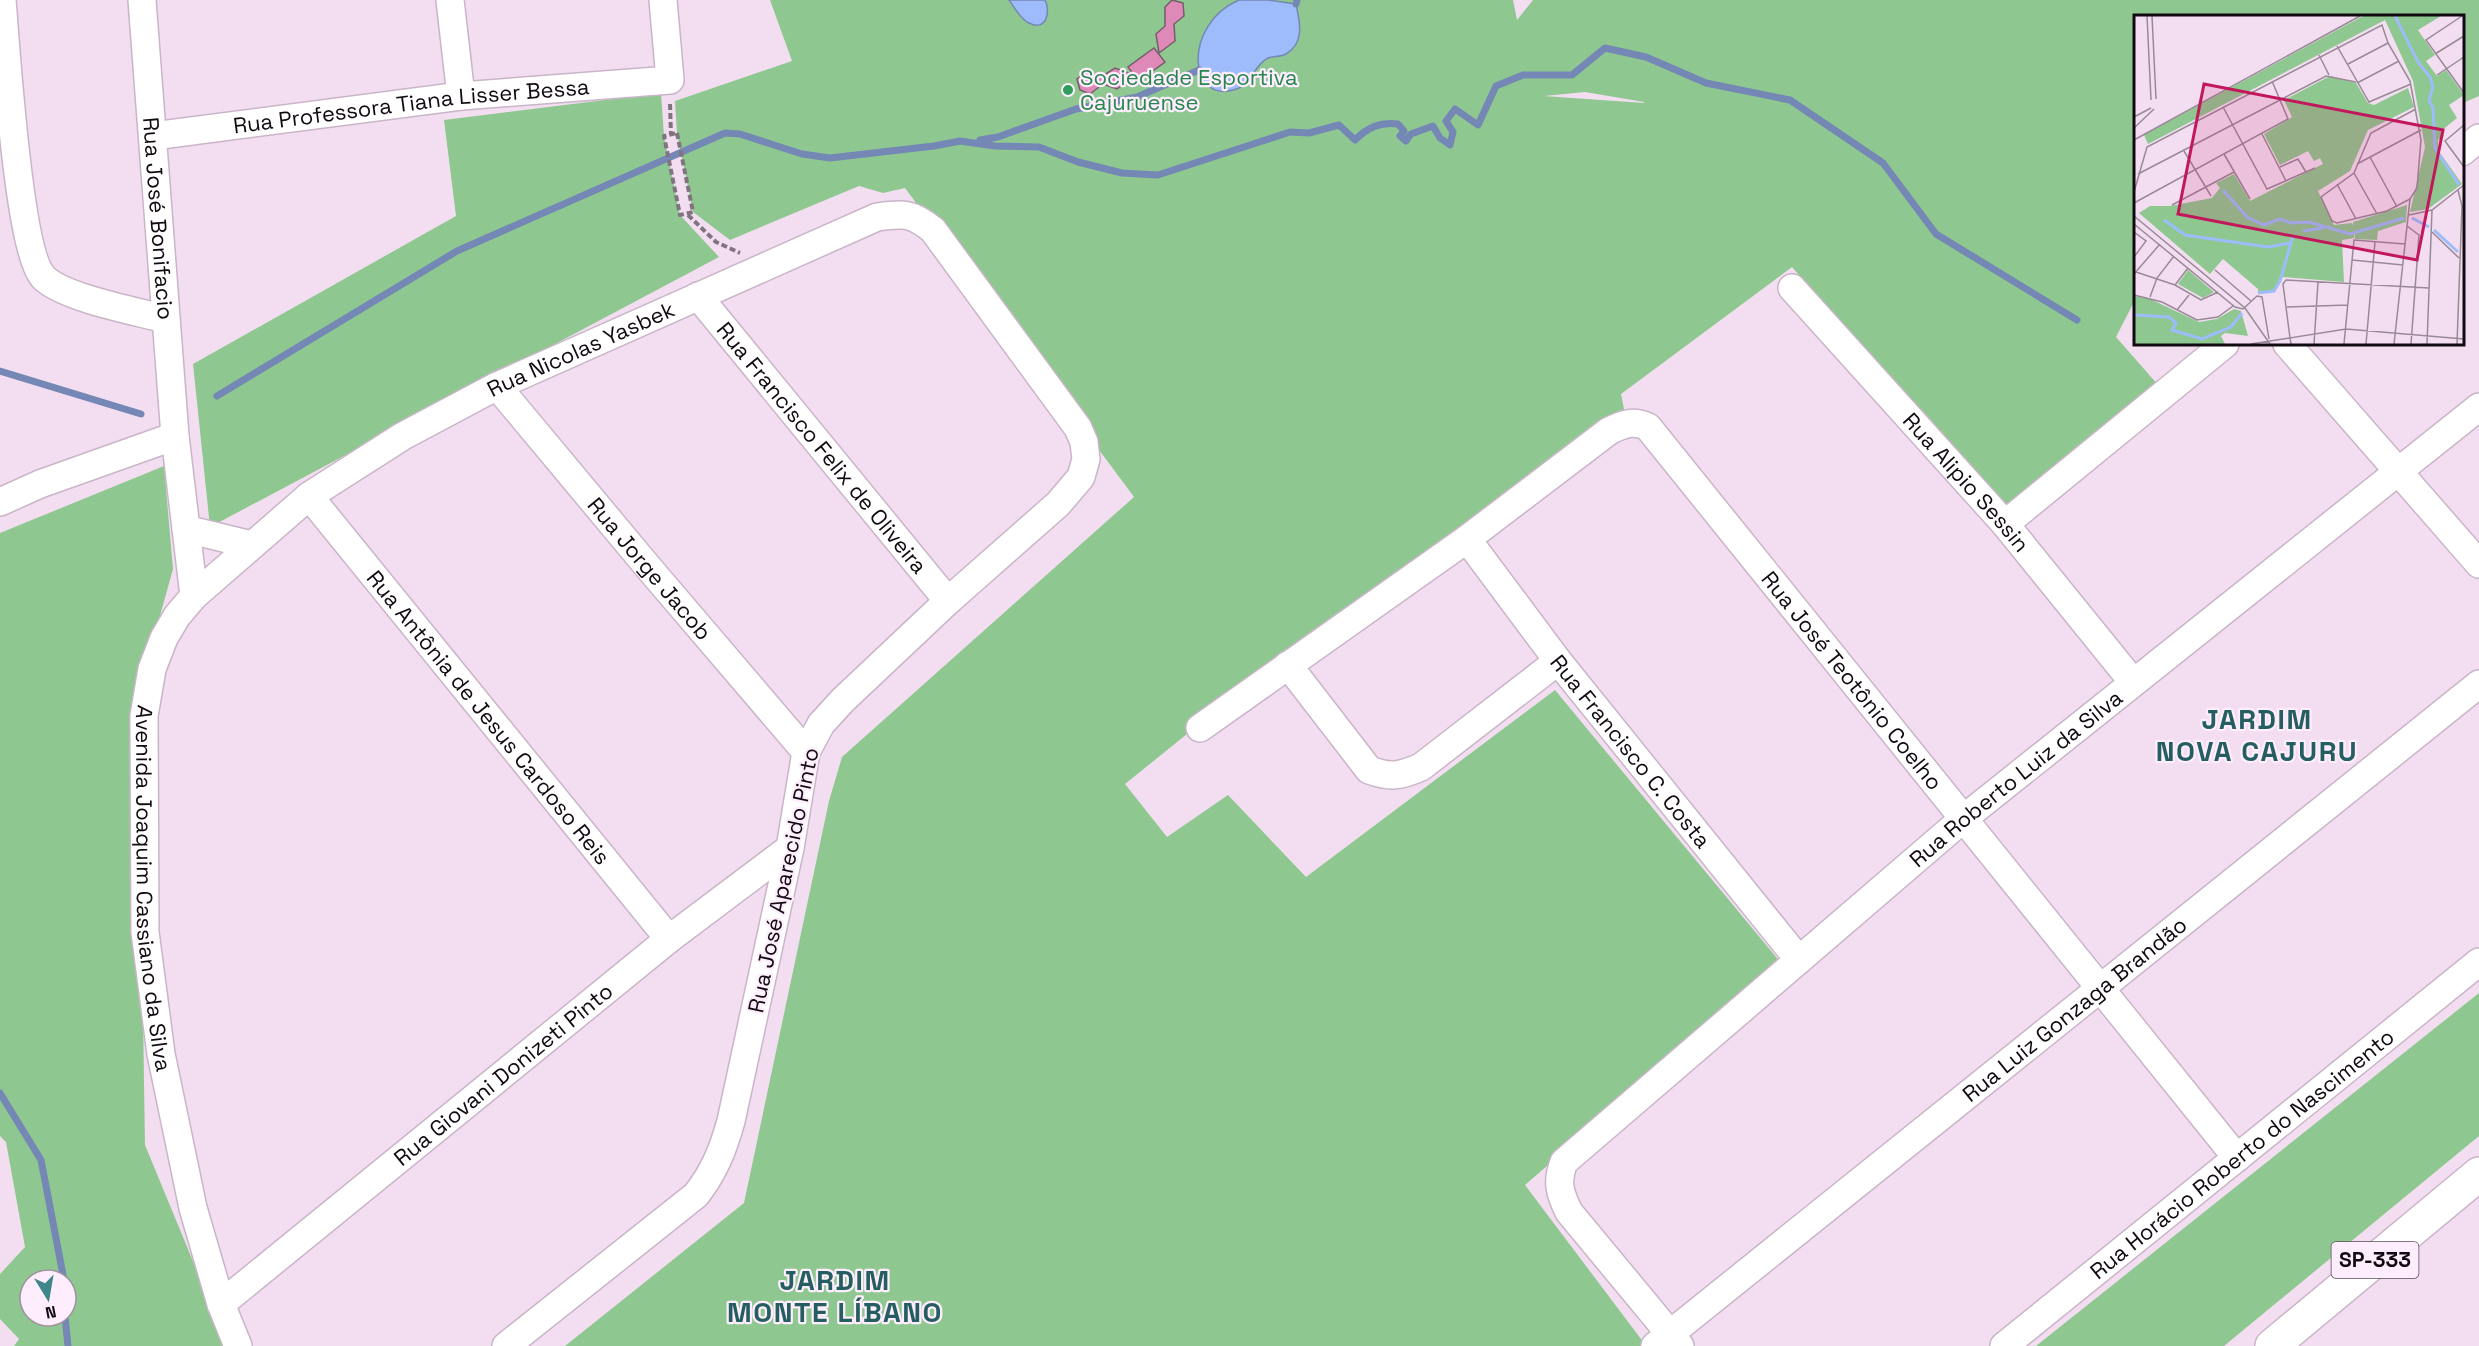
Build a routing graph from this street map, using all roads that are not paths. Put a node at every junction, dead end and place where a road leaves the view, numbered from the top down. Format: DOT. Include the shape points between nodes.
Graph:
graph roads {
  1 [pos="2,0"];
  2 [pos="142,0"];
  3 [pos="450,0"];
  4 [pos="663,0"];
  5 [pos="461,96"];
  6 [pos="153,136"];
  7 [pos="2479,138"];
  8 [pos="2464,151"];
  9 [pos="9,179"];
  10 [pos="1792,288"];
  11 [pos="698,296"];
  12 [pos="165,319"];
  13 [pos="2224,345"];
  14 [pos="2288,345"];
  15 [pos="496,386"];
  16 [pos="2479,406"];
  17 [pos="1078,428"];
  18 [pos="175,436"];
  19 [pos="2398,473"];
  20 [pos="309,496"];
  21 [pos="0,502"];
  22 [pos="2005,524"];
  23 [pos="186,529"];
  24 [pos="1467,539"];
  25 [pos="252,545"];
  26 [pos="2479,564"];
  27 [pos="195,596"];
  28 [pos="948,601"];
  29 [pos="1558,661"];
  30 [pos="1288,665"];
  31 [pos="2133,682"];
  32 [pos="2479,684"];
  33 [pos="1200,728"];
  34 [pos="806,752"];
  35 [pos="1963,819"];
  36 [pos="790,848"];
  37 [pos="669,939"];
  38 [pos="1799,960"];
  39 [pos="2479,962"];
  40 [pos="2100,988"];
  41 [pos="2237,1158"];
  42 [pos="2479,1174"];
  43 [pos="221,1304"];
  44 [pos="1669,1342"];
  45 [pos="238,1346"];
  46 [pos="506,1346"];
  47 [pos="2004,1346"];
  48 [pos="2272,1346"];
  1 -- 9 [label="street"];
  2 -- 6 [label="street, Rua José Bonifacio"];
  3 -- 5 [label="street"];
  4 -- 5 [label="street, Rua Professora Tiana Lisser Bessa" via="670,80"];
  5 -- 6 [label="street, Rua Professora Tiana Lisser Bessa"];
  6 -- 12 [label="street, Rua José Bonifacio"];
  7 -- 8 [label="street"];
  9 -- 12 [label="street" via="34,259 44,278 67,292"];
  10 -- 22 [label="street, Rua Alipio Sessin"];
  11 -- 15 [label="street, Rua Nicolas Yasbek"];
  11 -- 17 [label="street, Rua Nicolas Yasbek" via="877,217 900,213 916,217 933,230"];
  11 -- 28 [label="street, Rua Francisco Felix de Oliveira"];
  12 -- 18 [label="street, Rua José Bonifacio"];
  13 -- 22 [label="street"];
  14 -- 19 [label="street"];
  15 -- 20 [label="street, Rua Nicolas Yasbek" via="403,436"];
  15 -- 34 [label="street, Rua Jorge Jacob"];
  16 -- 19 [label="street, Rua Roberto Luiz da Silva"];
  17 -- 28 [label="street, Rua José Aparecido Pinto" via="1086,459 1081,477 1058,504"];
  18 -- 21 [label="street"];
  18 -- 23 [label="street"];
  19 -- 26 [label="street"];
  19 -- 31 [label="street, Rua Roberto Luiz da Silva"];
  20 -- 25 [label="street, Rua Nicolas Yasbek"];
  20 -- 37 [label="street, Rua Antônia de Jesus Cardoso Reis"];
  22 -- 31 [label="street, Rua Alipio Sessin"];
  23 -- 25 [label="street"];
  23 -- 27 [label="street"];
  24 -- 29 [label="street, Rua Francisco C. Costa"];
  24 -- 30 [label="street"];
  24 -- 35 [label="street, Rua José Teotônio Coelho" via="1609,432 1638,422 1648,427"];
  25 -- 27 [label="street, Rua Nicolas Yasbek"];
  27 -- 43 [label="street, Avenida Joaquim Cassiano da Silva" via="164,638 152,669 144,716 145,932 174,1123 193,1209"];
  28 -- 34 [label="street, Rua José Aparecido Pinto" via="843,700 821,724"];
  29 -- 30 [label="street" via="1421,767 1403,775 1385,776 1369,770"];
  29 -- 38 [label="street, Rua Francisco C. Costa"];
  30 -- 33 [label="street"];
  31 -- 35 [label="street, Rua Roberto Luiz da Silva"];
  32 -- 40 [label="street, Rua Luiz Gonzaga Brandão"];
  34 -- 36 [label="street, Rua José Aparecido Pinto"];
  35 -- 38 [label="street, Rua Roberto Luiz da Silva"];
  35 -- 40 [label="street, Rua José Teotônio Coelho"];
  36 -- 37 [label="street, Rua Giovani Donizeti Pinto"];
  36 -- 46 [label="street, Rua José Aparecido Pinto" via="731,1121 710,1177 696,1195"];
  37 -- 43 [label="street, Rua Giovani Donizeti Pinto"];
  38 -- 44 [label="street, Rua Roberto Luiz da Silva" via="1564,1162 1558,1175 1560,1193 1569,1212"];
  39 -- 41 [label="street, Rua Horácio Roberto do Nascimento"];
  40 -- 41 [label="street, Rua José Teotônio Coelho"];
  40 -- 44 [label="street, Rua Luiz Gonzaga Brandão"];
  41 -- 47 [label="street, Rua Horácio Roberto do Nascimento"];
  42 -- 48 [label="main road, SP-333"];
  43 -- 45 [label="street, Avenida Joaquim Cassiano da Silva"];
}
